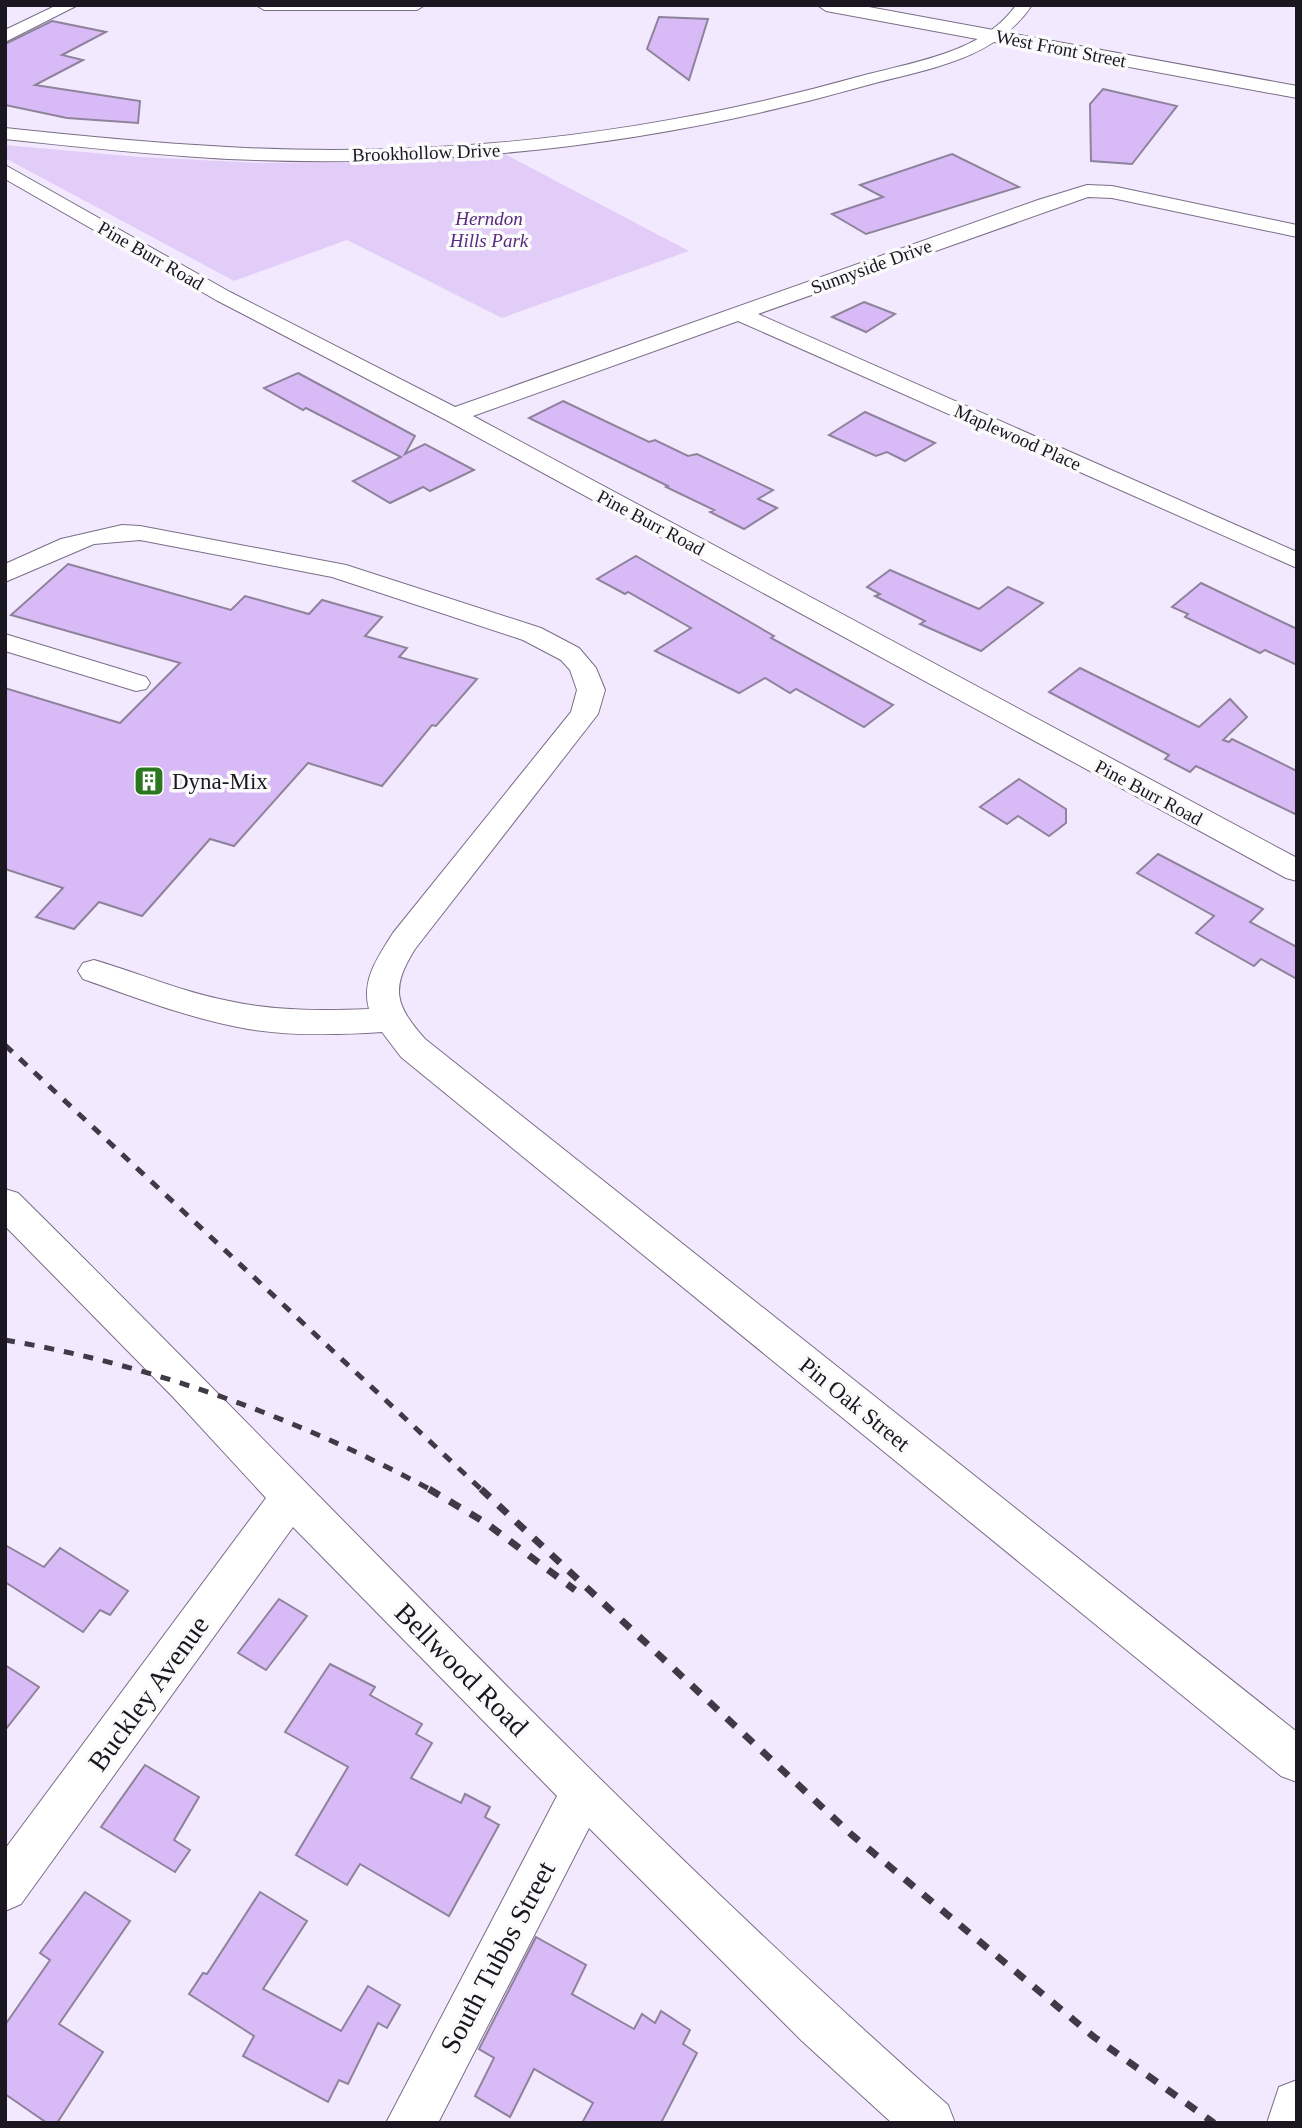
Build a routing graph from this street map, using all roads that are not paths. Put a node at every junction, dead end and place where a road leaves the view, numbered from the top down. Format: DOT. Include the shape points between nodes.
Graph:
graph roads {
  1 [pos="70,5"];
  2 [pos="264,5"];
  3 [pos="417,5"];
  4 [pos="826,5"];
  5 [pos="1024,5"];
  6 [pos="994,36"];
  7 [pos="5,37"];
  8 [pos="1297,92"];
  9 [pos="5,133"];
  10 [pos="5,171"];
  11 [pos="1297,231"];
  12 [pos="739,313"];
  13 [pos="454,415"];
  14 [pos="1297,561"];
  15 [pos="5,574"];
  16 [pos="5,642"];
  17 [pos="136,683"];
  18 [pos="1297,872"];
  19 [pos="94,971"];
  20 [pos="388,1020"];
  21 [pos="5,1203"];
  22 [pos="291,1497"];
  23 [pos="1297,1759"];
  24 [pos="584,1791"];
  25 [pos="5,1888"];
  26 [pos="1297,2105"];
  27 [pos="411,2123"];
  28 [pos="930,2123"];
  29 [pos="1292,2123"];
  1 -- 7 [label="street"];
  2 -- 3 [label="street"];
  4 -- 6 [label="main road, West Front Street"];
  5 -- 6 [label="street, Brookhollow Drive"];
  6 -- 8 [label="main road, West Front Street"];
  6 -- 9 [label="street, Brookhollow Drive" via="971,48 843,88 637,132 509,149 424,155 288,155 199,152"];
  10 -- 13 [label="street, Pine Burr Road" via="223,296"];
  11 -- 12 [label="street, Sunnyside Drive" via="1112,192 1087,191"];
  12 -- 13 [label="street, Sunnyside Drive"];
  12 -- 14 [label="street, Maplewood Place"];
  13 -- 18 [label="street, Pine Burr Road"];
  15 -- 20 [label="street" via="77,540 140,533 337,570 532,634 570,654 583,668 591,690 584,714 387,967 381,994"];
  16 -- 17 [label="street"];
  19 -- 20 [label="street" via="247,1017 321,1024"];
  20 -- 23 [label="street, Pin Oak Street" via="413,1048"];
  21 -- 22 [label="street, Bellwood Road" via="187,1385"];
  22 -- 24 [label="street, Bellwood Road"];
  22 -- 25 [label="street, Buckley Avenue"];
  24 -- 27 [label="street, South Tubbs Street"];
  24 -- 28 [label="street, Bellwood Road" via="810,2015"];
  26 -- 29 [label="street"];
}
